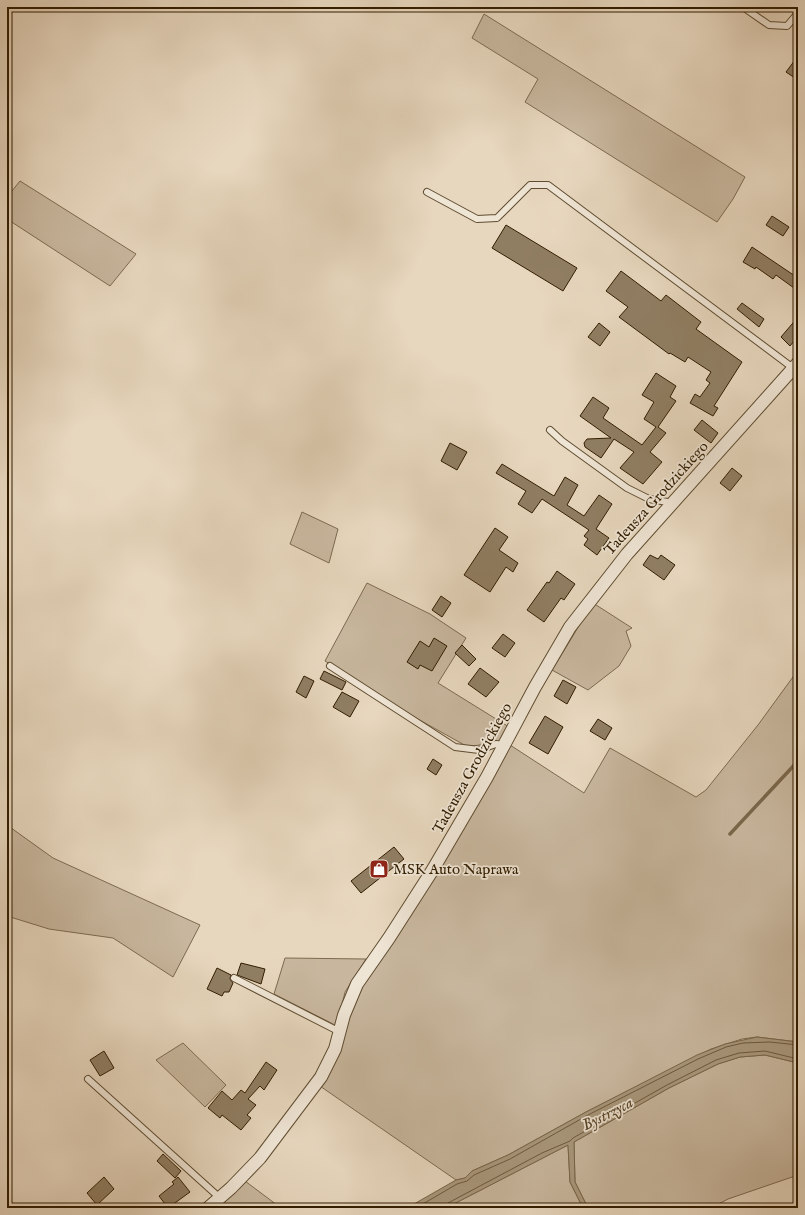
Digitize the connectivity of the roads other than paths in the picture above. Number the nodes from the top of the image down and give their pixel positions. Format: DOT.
graph roads {
  1 [pos="743,7"];
  2 [pos="798,13"];
  3 [pos="427,192"];
  4 [pos="795,366"];
  5 [pos="550,430"];
  6 [pos="674,503"];
  7 [pos="330,666"];
  8 [pos="505,745"];
  9 [pos="234,978"];
  10 [pos="340,1032"];
  11 [pos="88,1079"];
  12 [pos="220,1198"];
  13 [pos="208,1208"];
  1 -- 2 [label="lane"];
  3 -- 4 [label="lane"];
  4 -- 6 [label="street, Tadeusza Grodzickiego"];
  5 -- 6 [label="lane"];
  6 -- 8 [label="street, Tadeusza Grodzickiego"];
  7 -- 8 [label="lane"];
  8 -- 10 [label="street, Tadeusza Grodzickiego"];
  9 -- 10 [label="lane"];
  10 -- 12 [label="street, Tadeusza Grodzickiego"];
  11 -- 12 [label="lane"];
  12 -- 13 [label="street, Tadeusza Grodzickiego"];
}
